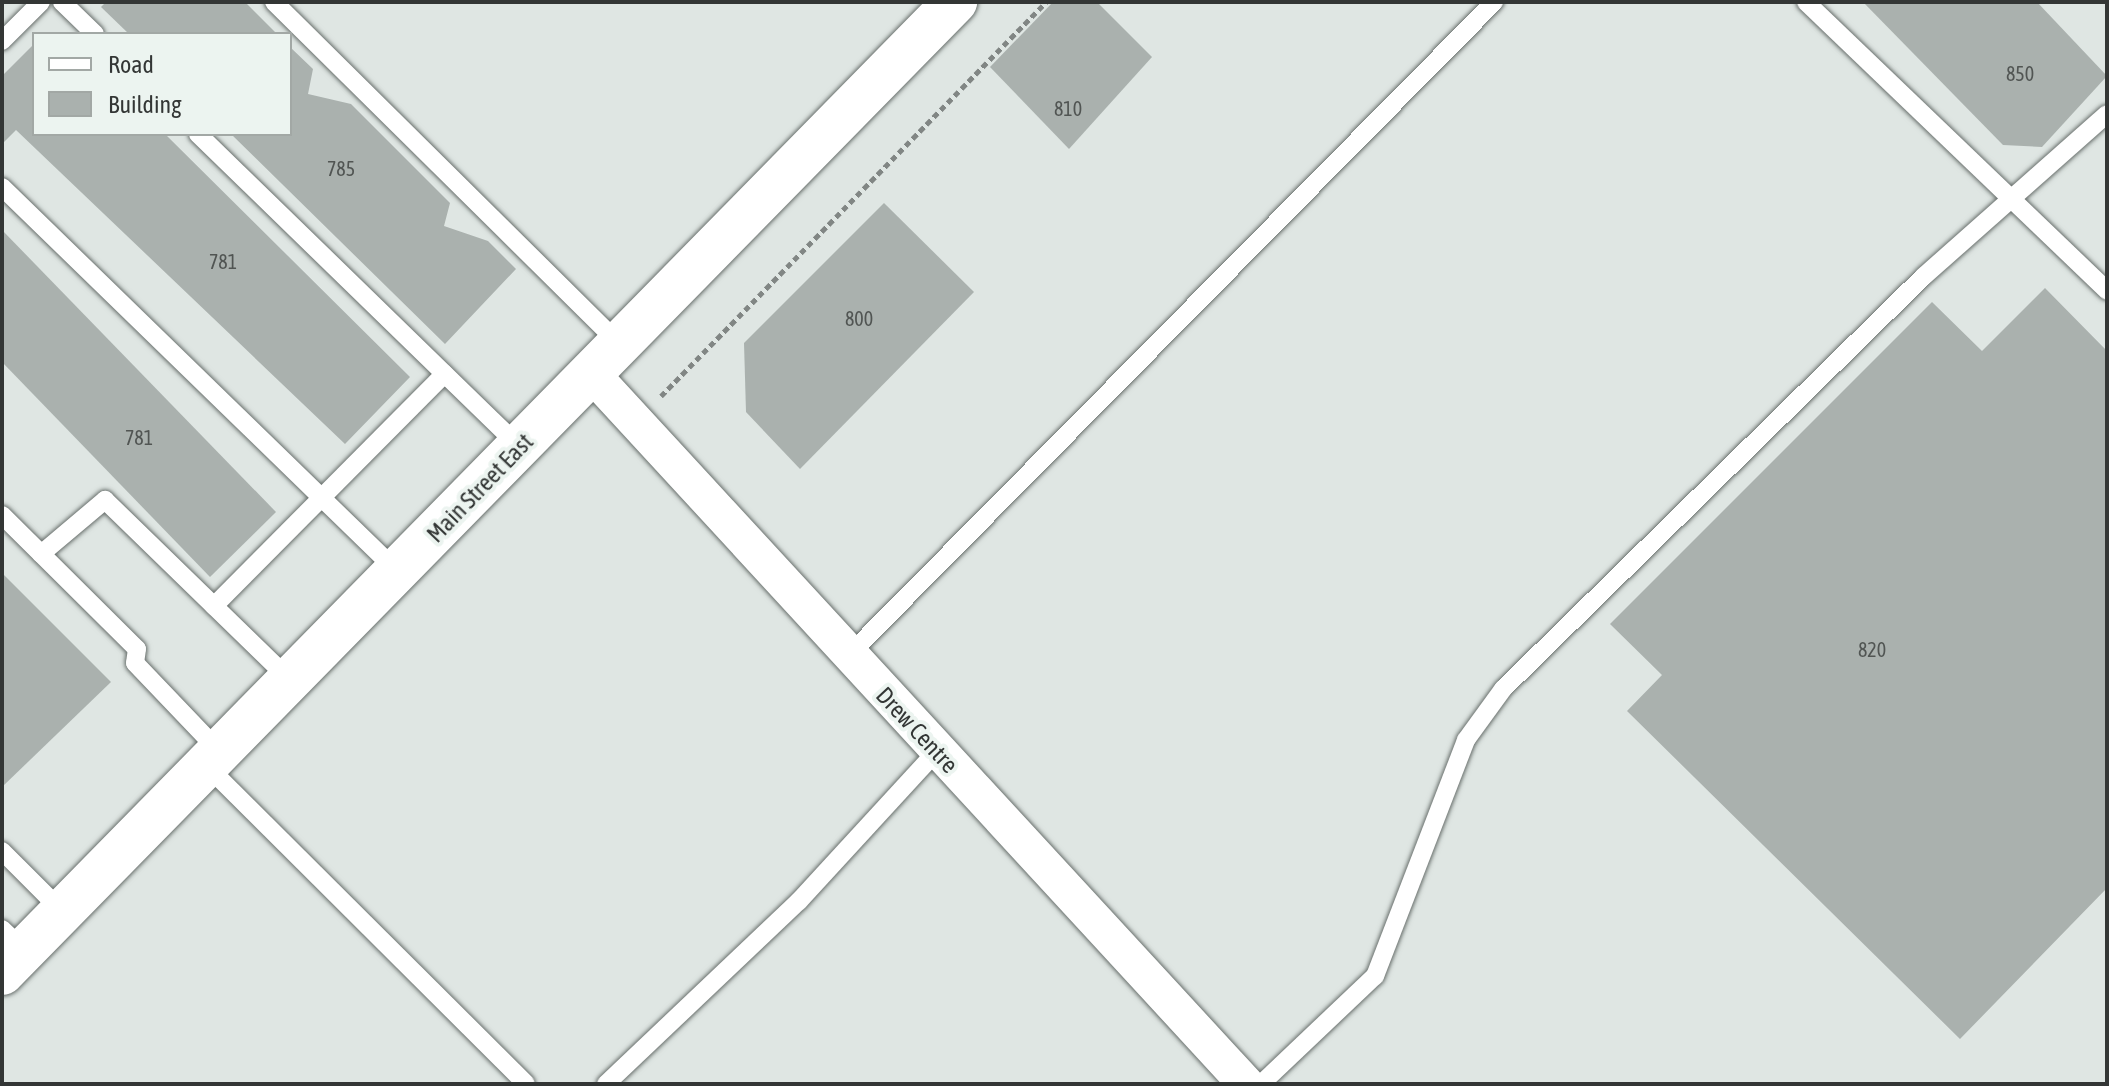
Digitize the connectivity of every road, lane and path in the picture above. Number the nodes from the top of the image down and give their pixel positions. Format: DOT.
graph roads {
  1 [pos="41,2"];
  2 [pos="62,2"];
  3 [pos="274,2"];
  4 [pos="955,2"];
  5 [pos="1046,2"];
  6 [pos="1494,2"];
  7 [pos="1806,2"];
  8 [pos="93,32"];
  9 [pos="2,41"];
  10 [pos="2107,114"];
  11 [pos="200,136"];
  12 [pos="2,187"];
  13 [pos="2013,201"];
  14 [pos="2107,291"];
  15 [pos="605,358"];
  16 [pos="444,374"];
  17 [pos="634,424"];
  18 [pos="520,447"];
  19 [pos="321,498"];
  20 [pos="2,515"];
  21 [pos="41,554"];
  22 [pos="398,572"];
  23 [pos="214,606"];
  24 [pos="849,655"];
  25 [pos="291,681"];
  26 [pos="937,751"];
  27 [pos="214,759"];
  28 [pos="2,851"];
  29 [pos="63,912"];
  30 [pos="9,951"];
  31 [pos="526,1084"];
  32 [pos="606,1084"];
  33 [pos="1246,1084"];
  34 [pos="1261,1084"];
  1 -- 9 [label="lane"];
  2 -- 8 [label="lane"];
  3 -- 15 [label="lane"];
  4 -- 15 [label="main road, Main Street East"];
  5 -- 17 [label="path"];
  6 -- 24 [label="lane"];
  7 -- 13 [label="lane"];
  10 -- 13 [label="lane"];
  11 -- 16 [label="lane"];
  12 -- 19 [label="lane"];
  13 -- 14 [label="lane"];
  13 -- 34 [label="lane"];
  15 -- 17 [label="street, Drew Centre"];
  15 -- 18 [label="main road, Main Street East"];
  16 -- 18 [label="lane"];
  16 -- 19 [label="lane"];
  17 -- 24 [label="street, Drew Centre"];
  18 -- 22 [label="main road, Main Street East"];
  19 -- 22 [label="lane"];
  19 -- 23 [label="lane"];
  20 -- 21 [label="lane"];
  21 -- 23 [label="lane"];
  21 -- 27 [label="lane"];
  22 -- 25 [label="main road, Main Street East"];
  23 -- 25 [label="lane"];
  24 -- 26 [label="street, Drew Centre"];
  25 -- 27 [label="main road, Main Street East"];
  26 -- 32 [label="lane"];
  26 -- 33 [label="street, Drew Centre"];
  27 -- 29 [label="main road, Main Street East"];
  27 -- 31 [label="lane"];
  28 -- 29 [label="lane"];
  29 -- 30 [label="main road, Main Street East"];
}
